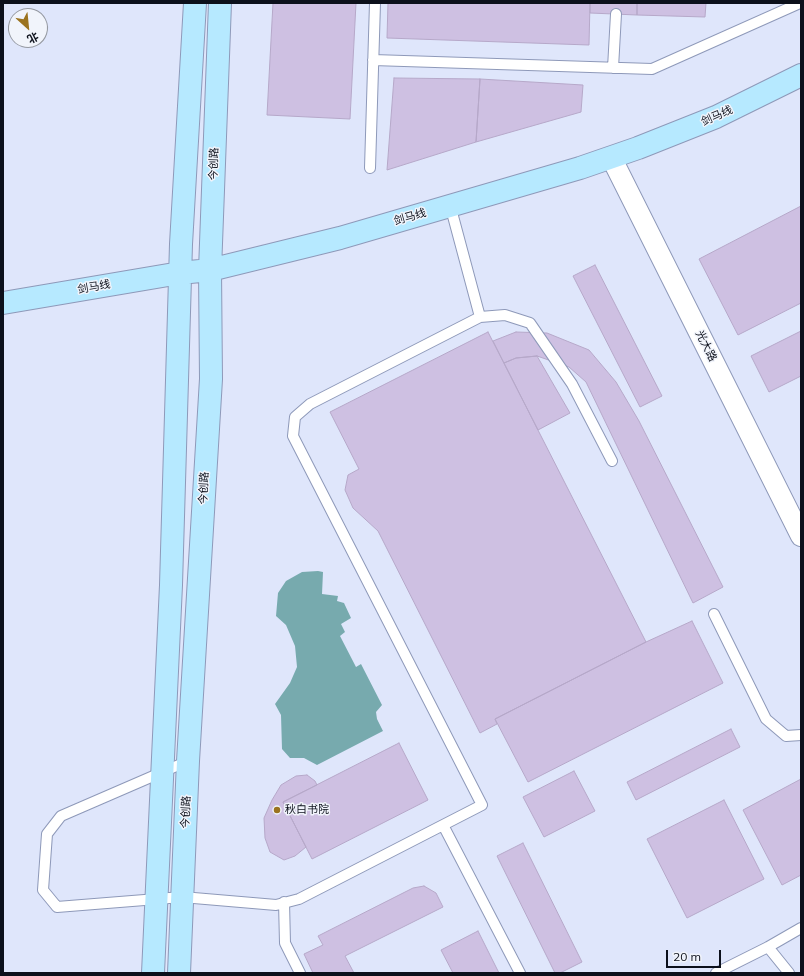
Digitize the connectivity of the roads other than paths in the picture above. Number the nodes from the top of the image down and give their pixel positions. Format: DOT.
graph roads {
  1 [pos="195,3"];
  2 [pos="220,3"];
  3 [pos="375,3"];
  4 [pos="800,3"];
  5 [pos="616,14"];
  6 [pos="373,60"];
  7 [pos="613,68"];
  8 [pos="801,76"];
  9 [pos="611,157"];
  10 [pos="370,168"];
  11 [pos="450,205"];
  12 [pos="210,270"];
  13 [pos="180,273"];
  14 [pos="3,302"];
  15 [pos="480,317"];
  16 [pos="612,462"];
  17 [pos="801,536"];
  18 [pos="714,614"];
  19 [pos="801,735"];
  20 [pos="188,761"];
  21 [pos="162,772"];
  22 [pos="443,825"];
  23 [pos="182,897"];
  24 [pos="156,899"];
  25 [pos="284,902"];
  26 [pos="801,928"];
  27 [pos="768,947"];
  28 [pos="153,973"];
  29 [pos="179,973"];
  30 [pos="300,973"];
  31 [pos="520,973"];
  32 [pos="716,973"];
  33 [pos="789,973"];
  1 -- 13 [label="main road"];
  2 -- 12 [label="main road, 今创路"];
  3 -- 6 [label="lane"];
  4 -- 7 [label="lane"];
  5 -- 7 [label="lane"];
  6 -- 7 [label="lane"];
  6 -- 10 [label="lane"];
  8 -- 9 [label="main road, 剑马线"];
  9 -- 11 [label="main road, 剑马线"];
  9 -- 17 [label="street, 光大路"];
  11 -- 12 [label="main road, 剑马线"];
  11 -- 15 [label="lane"];
  12 -- 13 [label="main road, 剑马线"];
  12 -- 20 [label="main road, 今创路"];
  13 -- 14 [label="main road, 剑马线"];
  13 -- 21 [label="main road"];
  15 -- 16 [label="lane"];
  15 -- 22 [label="lane"];
  18 -- 19 [label="lane"];
  20 -- 21 [label="lane"];
  20 -- 23 [label="main road, 今创路"];
  21 -- 24 [label="main road"];
  21 -- 24 [label="lane"];
  22 -- 25 [label="lane"];
  22 -- 31 [label="lane"];
  23 -- 24 [label="lane"];
  23 -- 25 [label="lane"];
  23 -- 29 [label="main road, 今创路"];
  24 -- 28 [label="main road"];
  25 -- 30 [label="lane"];
  26 -- 27 [label="lane"];
  27 -- 32 [label="lane"];
  27 -- 33 [label="lane"];
}
